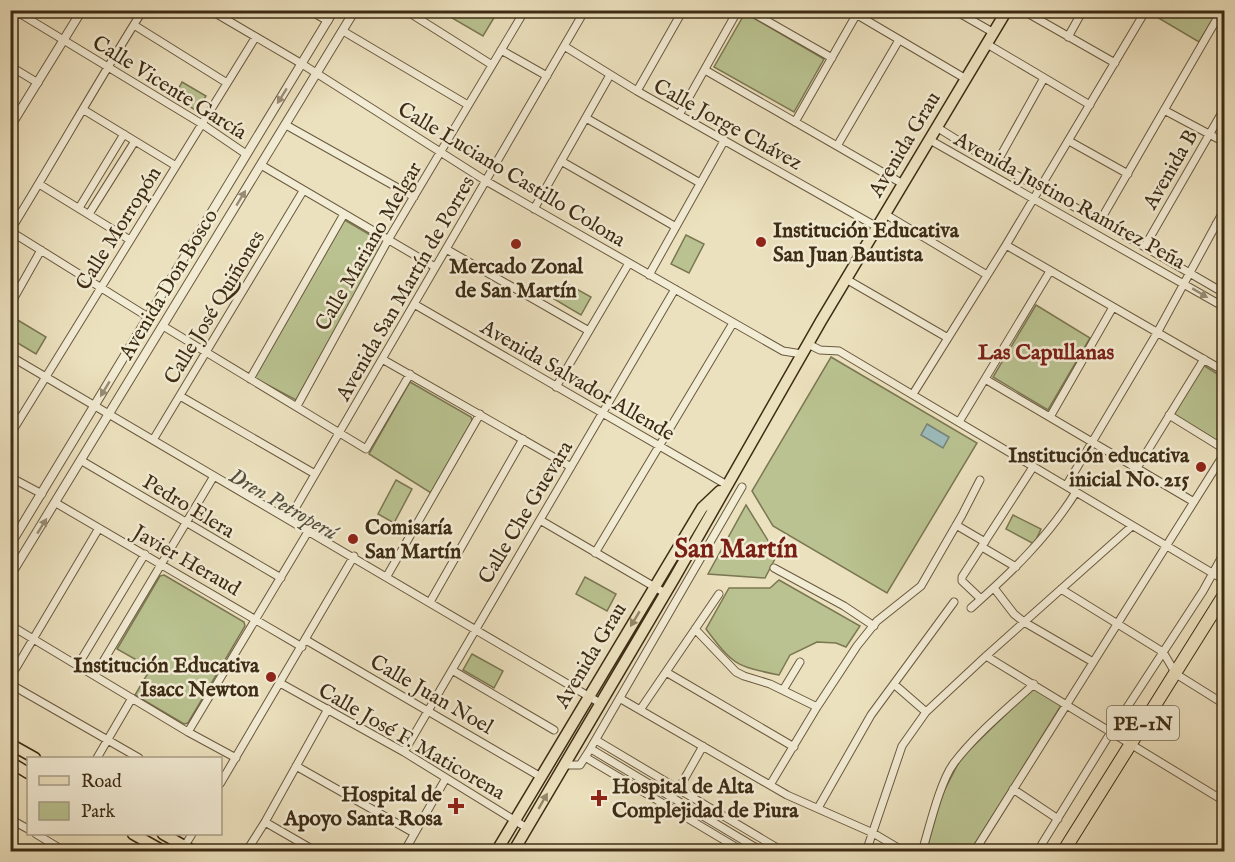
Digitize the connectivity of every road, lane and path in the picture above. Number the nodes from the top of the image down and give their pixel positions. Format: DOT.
graph roads {
  1 [pos="82,10"];
  2 [pos="143,10"];
  3 [pos="210,10"];
  4 [pos="309,10"];
  5 [pos="334,10"];
  6 [pos="355,10"];
  7 [pos="405,10"];
  8 [pos="525,10"];
  9 [pos="585,10"];
  10 [pos="682,10"];
  11 [pos="738,10"];
  12 [pos="748,10"];
  13 [pos="849,10"];
  14 [pos="954,10"];
  15 [pos="1007,10"];
  16 [pos="1022,10"];
  17 [pos="1083,10"];
  18 [pos="1146,10"];
  19 [pos="1221,10"];
  20 [pos="17,11"];
  21 [pos="416,13"];
  22 [pos="858,13"];
  23 [pos="327,21"];
  24 [pos="134,25"];
  25 [pos="343,31"];
  26 [pos="993,33"];
  27 [pos="1068,37"];
  28 [pos="255,38"];
  29 [pos="64,40"];
  30 [pos="899,40"];
  31 [pos="987,44"];
  32 [pos="564,46"];
  33 [pos="501,50"];
  34 [pos="832,58"];
  35 [pos="1115,63"];
  36 [pos="302,64"];
  37 [pos="492,65"];
  38 [pos="10,66"];
  39 [pos="107,67"];
  40 [pos="705,70"];
  41 [pos="316,74"];
  42 [pos="610,75"];
  43 [pos="547,76"];
  44 [pos="1044,78"];
  45 [pos="966,79"];
  46 [pos="227,82"];
  47 [pos="38,83"];
  48 [pos="636,91"];
  49 [pos="468,105"];
  50 [pos="1090,105"];
  51 [pos="1224,109"];
  52 [pos="84,110"];
  53 [pos="1164,110"];
  54 [pos="679,115"];
  55 [pos="586,118"];
  56 [pos="795,122"];
  57 [pos="202,124"];
  58 [pos="286,125"];
  59 [pos="10,127"];
  60 [pos="938,128"];
  61 [pos="124,134"];
  62 [pos="1210,134"];
  63 [pos="930,140"];
  64 [pos="135,141"];
  65 [pos="724,141"];
  66 [pos="1069,141"];
  67 [pos="1224,142"];
  68 [pos="837,146"];
  69 [pos="440,152"];
  70 [pos="246,154"];
  71 [pos="561,161"];
  72 [pos="996,164"];
  73 [pos="261,165"];
  74 [pos="176,166"];
  75 [pos="1128,174"];
  76 [pos="486,181"];
  77 [pos="700,183"];
  78 [pos="39,184"];
  79 [pos="903,184"];
  80 [pos="1039,188"];
  81 [pos="303,191"];
  82 [pos="414,197"];
  83 [pos="1034,197"];
  84 [pos="79,208"];
  85 [pos="534,209"];
  86 [pos="1224,210"];
  87 [pos="89,214"];
  88 [pos="344,214"];
  89 [pos="885,214"];
  90 [pos="1100,221"];
  91 [pos="1216,224"];
  92 [pos="676,227"];
  93 [pos="877,227"];
  94 [pos="1224,229"];
  95 [pos="10,231"];
  96 [pos="130,240"];
  97 [pos="388,240"];
  98 [pos="1006,245"];
  99 [pos="1145,246"];
  100 [pos="446,249"];
  101 [pos="41,250"];
  102 [pos="629,263"];
  103 [pos="435,267"];
  104 [pos="1050,271"];
  105 [pos="1189,272"];
  106 [pos="649,274"];
  107 [pos="987,275"];
  108 [pos="846,279"];
  109 [pos="1183,283"];
  110 [pos="101,287"];
  111 [pos="675,289"];
  112 [pos="1224,293"];
  113 [pos="414,304"];
  114 [pos="10,305"];
  115 [pos="1113,307"];
  116 [pos="1224,307"];
  117 [pos="148,317"];
  118 [pos="733,323"];
  119 [pos="163,326"];
  120 [pos="589,332"];
  121 [pos="1157,333"];
  122 [pos="948,338"];
  123 [pos="808,344"];
  124 [pos="206,352"];
  125 [pos="802,354"];
  126 [pos="10,356"];
  127 [pos="382,358"];
  128 [pos="1204,359"];
  129 [pos="1224,371"];
  130 [pos="410,374"];
  131 [pos="46,376"];
  132 [pos="250,379"];
  133 [pos="985,379"];
  134 [pos="556,387"];
  135 [pos="913,394"];
  136 [pos="180,396"];
  137 [pos="94,406"];
  138 [pos="297,406"];
  139 [pos="480,414"];
  140 [pos="603,414"];
  141 [pos="110,415"];
  142 [pos="1169,415"];
  143 [pos="1050,417"];
  144 [pos="10,418"];
  145 [pos="959,422"];
  146 [pos="18,423"];
  147 [pos="340,432"];
  148 [pos="10,435"];
  149 [pos="524,439"];
  150 [pos="153,440"];
  151 [pos="1092,442"];
  152 [pos="659,446"];
  153 [pos="1224,449"];
  154 [pos="1224,454"];
  155 [pos="82,461"];
  156 [pos="1033,466"];
  157 [pos="572,467"];
  158 [pos="1137,468"];
  159 [pos="315,474"];
  160 [pos="214,476"];
  161 [pos="10,477"];
  162 [pos="980,480"];
  163 [pos="726,484"];
  164 [pos="1066,486"];
  165 [pos="742,487"];
  166 [pos="1076,492"];
  167 [pos="42,494"];
  168 [pos="1194,502"];
  169 [pos="56,503"];
  170 [pos="289,519"];
  171 [pos="540,520"];
  172 [pos="186,524"];
  173 [pos="956,525"];
  174 [pos="1132,526"];
  175 [pos="99,528"];
  176 [pos="309,530"];
  177 [pos="984,544"];
  178 [pos="10,545"];
  179 [pos="1167,547"];
  180 [pos="595,553"];
  181 [pos="1224,553"];
  182 [pos="145,554"];
  183 [pos="354,556"];
  184 [pos="162,564"];
  185 [pos="1016,567"];
  186 [pos="774,568"];
  187 [pos="1212,573"];
  188 [pos="10,576"];
  189 [pos="387,576"];
  190 [pos="281,578"];
  191 [pos="1224,580"];
  192 [pos="654,586"];
  193 [pos="994,588"];
  194 [pos="1061,589"];
  195 [pos="665,593"];
  196 [pos="719,594"];
  197 [pos="1224,595"];
  198 [pos="981,599"];
  199 [pos="430,602"];
  200 [pos="954,602"];
  201 [pos="971,608"];
  202 [pos="1219,614"];
  203 [pos="255,619"];
  204 [pos="1024,622"];
  205 [pos="1117,624"];
  206 [pos="10,625"];
  207 [pos="874,626"];
  208 [pos="476,628"];
  209 [pos="695,629"];
  210 [pos="33,639"];
  211 [pos="306,640"];
  212 [pos="302,647"];
  213 [pos="1163,652"];
  214 [pos="986,656"];
  215 [pos="800,662"];
  216 [pos="1093,662"];
  217 [pos="78,665"];
  218 [pos="452,670"];
  219 [pos="666,672"];
  220 [pos="1176,674"];
  221 [pos="95,675"];
  222 [pos="10,678"];
  223 [pos="280,683"];
  224 [pos="10,684"];
  225 [pos="1034,684"];
  226 [pos="895,685"];
  227 [pos="783,690"];
  228 [pos="589,696"];
  229 [pos="132,698"];
  230 [pos="621,699"];
  231 [pos="600,703"];
  232 [pos="1067,703"];
  233 [pos="1224,704"];
  234 [pos="817,707"];
  235 [pos="328,710"];
  236 [pos="428,710"];
  237 [pos="640,710"];
  238 [pos="926,712"];
  239 [pos="554,730"];
  240 [pos="188,732"];
  241 [pos="1111,732"];
  242 [pos="107,740"];
  243 [pos="597,740"];
  244 [pos="1130,743"];
  245 [pos="10,744"];
  246 [pos="703,746"];
  247 [pos="794,747"];
  248 [pos="591,749"];
  249 [pos="404,752"];
  250 [pos="32,757"];
  251 [pos="98,757"];
  252 [pos="137,757"];
  253 [pos="585,757"];
  254 [pos="236,758"];
  255 [pos="10,762"];
  256 [pos="564,765"];
  257 [pos="296,766"];
  258 [pos="27,772"];
  259 [pos="541,777"];
  260 [pos="446,778"];
  261 [pos="222,781"];
  262 [pos="682,783"];
  263 [pos="770,785"];
  264 [pos="1013,789"];
  265 [pos="1224,801"];
  266 [pos="818,808"];
  267 [pos="10,819"];
  268 [pos="1058,819"];
  269 [pos="514,820"];
  270 [pos="265,822"];
  271 [pos="27,828"];
  272 [pos="527,828"];
  273 [pos="414,833"];
  274 [pos="873,833"];
  275 [pos="38,835"];
  276 [pos="54,835"];
  277 [pos="135,835"];
  278 [pos="165,835"];
  279 [pos="191,835"];
  280 [pos="50,842"];
  281 [pos="183,849"];
  282 [pos="66,852"];
  283 [pos="165,852"];
  284 [pos="195,852"];
  285 [pos="246,852"];
  286 [pos="316,852"];
  287 [pos="404,852"];
  288 [pos="496,852"];
  289 [pos="513,852"];
  290 [pos="744,852"];
  291 [pos="763,852"];
  292 [pos="784,852"];
  293 [pos="866,852"];
  294 [pos="905,852"];
  295 [pos="922,852"];
  296 [pos="974,852"];
  297 [pos="1037,852"];
  298 [pos="1063,852"];
  1 -- 29 [label="street"];
  2 -- 24 [label="street"];
  3 -- 28 [label="street, Calle Luciano Castillo Colona"];
  4 -- 23 [label="street"];
  5 -- 23 [label="street, Avenida Don Bosco"];
  6 -- 25 [label="street, Avenida Don Bosco"];
  7 -- 21 [label="street"];
  8 -- 33 [label="street, Calle Mariano Melgar"];
  9 -- 32 [label="street, Avenida San Martín de Porres"];
  10 -- 48 [label="street"];
  11 -- 40 [label="street"];
  12 -- 34 [label="street"];
  13 -- 22 [label="street"];
  14 -- 26 [label="street"];
  15 -- 26 [label="main road, Avenida Grau"];
  16 -- 27 [label="street"];
  17 -- 27 [label="street"];
  18 -- 35 [label="street"];
  19 -- 53 [label="street"];
  20 -- 29 [label="street, Calle Vicente García"];
  21 -- 37 [label="street"];
  22 -- 30 [label="street"];
  22 -- 34 [label="street"];
  23 -- 36 [label="street, Avenida Don Bosco"];
  24 -- 39 [label="street"];
  24 -- 46 [label="street"];
  25 -- 41 [label="street, Avenida Don Bosco"];
  25 -- 49 [label="street"];
  26 -- 31 [label="main road, Avenida Grau"];
  27 -- 35 [label="street"];
  28 -- 36 [label="street, Calle Luciano Castillo Colona"];
  28 -- 46 [label="street, Calle Morropón"];
  29 -- 39 [label="street, Calle Vicente García"];
  29 -- 47 [label="street"];
  30 -- 45 [label="street"];
  30 -- 68 [label="street"];
  31 -- 44 [label="street"];
  31 -- 45 [label="main road, Avenida Grau"];
  32 -- 42 [label="street, Calle Jorge Chávez"];
  32 -- 43 [label="street, Avenida San Martín de Porres"];
  33 -- 37 [label="street, Calle Mariano Melgar"];
  33 -- 43 [label="street"];
  34 -- 56 [label="street"];
  35 -- 50 [label="street"];
  36 -- 41 [label="street, Calle Luciano Castillo Colona"];
  36 -- 70 [label="street, Avenida Don Bosco, one-way"];
  37 -- 49 [label="street, Calle Mariano Melgar"];
  38 -- 47 [label="street"];
  39 -- 52 [label="street"];
  39 -- 57 [label="street, Calle Vicente García"];
  40 -- 54 [label="street"];
  40 -- 56 [label="street"];
  41 -- 58 [label="street, Avenida Don Bosco"];
  41 -- 69 [label="street, Calle Luciano Castillo Colona"];
  42 -- 48 [label="street, Calle Jorge Chávez"];
  42 -- 55 [label="street"];
  43 -- 76 [label="street, Avenida San Martín de Porres"];
  44 -- 50 [label="street"];
  44 -- 72 [label="street"];
  45 -- 60 [label="main road, Avenida Grau"];
  46 -- 57 [label="street, Calle Morropón"];
  47 -- 59 [label="street"];
  48 -- 54 [label="street, Calle Jorge Chávez"];
  49 -- 69 [label="street, Calle Mariano Melgar"];
  50 -- 66 [label="street"];
  51 -- 62 [label="street, Avenida B"];
  52 -- 61 [label="street"];
  52 -- 78 [label="street"];
  53 -- 62 [label="street"];
  53 -- 75 [label="street"];
  54 -- 65 [label="street, Calle Jorge Chávez"];
  55 -- 71 [label="street"];
  55 -- 77 [label="street"];
  56 -- 68 [label="street"];
  57 -- 70 [label="street, Calle Vicente García"];
  57 -- 74 [label="street, Calle Morropón"];
  58 -- 73 [label="street, Avenida Don Bosco"];
  58 -- 82 [label="street"];
  60 -- 63 [label="main road, Avenida Grau"];
  60 -- 72 [label="street, Avenida Justino Ramírez Peña"];
  61 -- 64 [label="street"];
  61 -- 84 [label="street"];
  62 -- 67 [label="street"];
  62 -- 99 [label="street, Avenida B"];
  63 -- 79 [label="main road, Avenida Grau"];
  63 -- 83 [label="street, Avenida Justino Ramírez Peña"];
  64 -- 74 [label="street"];
  64 -- 87 [label="street"];
  65 -- 77 [label="street"];
  65 -- 93 [label="street, Calle Jorge Chávez"];
  66 -- 75 [label="street"];
  66 -- 80 [label="street"];
  68 -- 79 [label="street"];
  69 -- 76 [label="street, Calle Luciano Castillo Colona"];
  69 -- 82 [label="street, Calle Mariano Melgar"];
  70 -- 117 [label="street, Avenida Don Bosco"];
  71 -- 85 [label="street"];
  71 -- 92 [label="street"];
  72 -- 80 [label="street, Avenida Justino Ramírez Peña"];
  73 -- 81 [label="street, Calle Vicente García"];
  119 -- 73 [label="street, Avenida Don Bosco, one-way"];
  74 -- 96 [label="street, Calle Morropón"];
  75 -- 90 [label="street"];
  76 -- 85 [label="street, Calle Luciano Castillo Colona"];
  76 -- 100 [label="street, Avenida San Martín de Porres"];
  77 -- 92 [label="street"];
  78 -- 84 [label="street"];
  78 -- 95 [label="street"];
  79 -- 89 [label="main road, Avenida Grau"];
  80 -- 83 [label="street"];
  80 -- 90 [label="street, Avenida Justino Ramírez Peña"];
  81 -- 88 [label="street, Calle Vicente García"];
  81 -- 124 [label="street, Calle José Quiñones"];
  82 -- 97 [label="street, Calle Mariano Melgar"];
  83 -- 98 [label="street"];
  83 -- 109 [label="street, Avenida Justino Ramírez Peña"];
  84 -- 87 [label="street"];
  85 -- 102 [label="street, Calle Luciano Castillo Colona"];
  86 -- 91 [label="street"];
  87 -- 96 [label="street"];
  88 -- 97 [label="street, Calle Vicente García"];
  88 -- 132 [label="street"];
  89 -- 93 [label="main road, Avenida Grau"];
  89 -- 107 [label="street"];
  90 -- 99 [label="street, Avenida Justino Ramírez Peña"];
  91 -- 94 [label="street"];
  91 -- 105 [label="street"];
  92 -- 106 [label="street"];
  93 -- 108 [label="main road, Avenida Grau"];
  95 -- 101 [label="street"];
  96 -- 110 [label="street, Calle Morropón"];
  97 -- 103 [label="street, Calle Vicente García"];
  97 -- 138 [label="street, Calle Mariano Melgar"];
  98 -- 104 [label="street"];
  98 -- 107 [label="street"];
  99 -- 105 [label="street, Avenida Justino Ramírez Peña"];
  100 -- 103 [label="street, Avenida San Martín de Porres"];
  100 -- 120 [label="street"];
  101 -- 110 [label="street"];
  101 -- 114 [label="street"];
  102 -- 106 [label="street, Calle Luciano Castillo Colona"];
  102 -- 120 [label="street"];
  103 -- 113 [label="street, Avenida San Martín de Porres"];
  104 -- 115 [label="street"];
  104 -- 133 [label="street"];
  105 -- 109 [label="street"];
  105 -- 112 [label="street, Avenida Justino Ramírez Peña"];
  106 -- 111 [label="street, Calle Luciano Castillo Colona"];
  107 -- 122 [label="street"];
  108 -- 122 [label="street"];
  108 -- 123 [label="main road, Avenida Grau"];
  109 -- 116 [label="street, Avenida Justino Ramírez Peña, one-way"];
  109 -- 121 [label="street"];
  110 -- 117 [label="street"];
  110 -- 131 [label="street, Calle Morropón"];
  111 -- 118 [label="street, Calle Luciano Castillo Colona"];
  111 -- 140 [label="street, Calle Che Guevara"];
  113 -- 127 [label="street, Avenida San Martín de Porres"];
  113 -- 134 [label="street, Avenida Salvador Allende"];
  115 -- 121 [label="street"];
  115 -- 143 [label="street"];
  117 -- 137 [label="street, Avenida Don Bosco, one-way"];
  118 -- 125 [label="street, Calle Luciano Castillo Colona"];
  118 -- 152 [label="street"];
  119 -- 124 [label="street"];
  119 -- 141 [label="street, Avenida Don Bosco"];
  120 -- 134 [label="street"];
  121 -- 128 [label="street"];
  121 -- 151 [label="street"];
  122 -- 135 [label="street"];
  123 -- 125 [label="main road, Avenida Grau"];
  123 -- 135 [label="street"];
  124 -- 132 [label="street"];
  124 -- 136 [label="street, Calle José Quiñones"];
  125 -- 163 [label="main road, Avenida Grau"];
  126 -- 131 [label="street"];
  127 -- 130 [label="street"];
  127 -- 147 [label="street, Avenida San Martín de Porres"];
  128 -- 129 [label="street"];
  128 -- 142 [label="street"];
  130 -- 139 [label="street"];
  130 -- 147 [label="street"];
  131 -- 137 [label="street"];
  131 -- 146 [label="street, Calle Morropón"];
  132 -- 138 [label="street"];
  133 -- 143 [label="street"];
  133 -- 145 [label="street"];
  134 -- 140 [label="street, Avenida Salvador Allende"];
  135 -- 145 [label="street"];
  136 -- 150 [label="street, Calle José Quiñones"];
  136 -- 159 [label="street"];
  137 -- 141 [label="street"];
  137 -- 167 [label="street, Avenida Don Bosco"];
  138 -- 147 [label="street"];
  139 -- 149 [label="street"];
  139 -- 189 [label="street"];
  140 -- 152 [label="street, Avenida Salvador Allende"];
  140 -- 157 [label="street, Calle Che Guevara"];
  141 -- 150 [label="street"];
  141 -- 155 [label="street, Avenida Don Bosco"];
  142 -- 153 [label="street"];
  142 -- 158 [label="street"];
  143 -- 151 [label="street"];
  144 -- 146 [label="street"];
  145 -- 156 [label="street"];
  146 -- 148 [label="street, Calle Morropón"];
  147 -- 159 [label="street, Avenida San Martín de Porres"];
  149 -- 157 [label="street"];
  149 -- 199 [label="street"];
  150 -- 160 [label="street"];
  151 -- 158 [label="street"];
  151 -- 164 [label="street"];
  152 -- 163 [label="street, Avenida Salvador Allende"];
  152 -- 180 [label="street"];
  154 -- 168 [label="street"];
  155 -- 169 [label="street, Avenida Don Bosco"];
  155 -- 172 [label="street, Pedro Elera"];
  156 -- 164 [label="street"];
  156 -- 177 [label="street"];
  157 -- 171 [label="street, Calle Che Guevara"];
  158 -- 168 [label="street"];
  159 -- 170 [label="street, Avenida San Martín de Porres"];
  160 -- 170 [label="street"];
  160 -- 172 [label="street"];
  161 -- 167 [label="street"];
  162 -- 173 [label="street"];
  163 -- 192 [label="main road, Avenida Grau"];
  163 -- 195 [label="main road, Avenida Grau"];
  164 -- 166 [label="street"];
  165 -- 230 [label="street"];
  166 -- 174 [label="street"];
  166 -- 185 [label="street"];
  167 -- 178 [label="street, Avenida Don Bosco"];
  168 -- 179 [label="street"];
  169 -- 175 [label="street, Javier Heraud"];
  188 -- 169 [label="street, Avenida Don Bosco, one-way"];
  170 -- 176 [label="street"];
  171 -- 180 [label="street"];
  171 -- 208 [label="street, Calle Che Guevara"];
  172 -- 184 [label="street"];
  172 -- 190 [label="street, Pedro Elera"];
  173 -- 177 [label="street"];
  173 -- 207 [label="street"];
  174 -- 179 [label="street"];
  174 -- 194 [label="street"];
  175 -- 182 [label="street, Javier Heraud"];
  175 -- 210 [label="street"];
  176 -- 183 [label="street"];
  176 -- 190 [label="street"];
  177 -- 185 [label="street"];
  177 -- 198 [label="street"];
  179 -- 187 [label="street"];
  179 -- 205 [label="street"];
  180 -- 192 [label="street"];
  181 -- 187 [label="street"];
  182 -- 184 [label="street, Javier Heraud"];
  182 -- 217 [label="street"];
  183 -- 189 [label="street"];
  183 -- 211 [label="street"];
  184 -- 203 [label="street, Javier Heraud"];
  184 -- 221 [label="street"];
  185 -- 193 [label="street"];
  186 -- 207 [label="street"];
  187 -- 191 [label="street"];
  187 -- 213 [label="street"];
  189 -- 199 [label="street"];
  190 -- 203 [label="street"];
  192 -- 195 [label="street"];
  192 -- 228 [label="main road, Avenida Grau, one-way"];
  193 -- 198 [label="street"];
  193 -- 204 [label="street"];
  194 -- 204 [label="street"];
  194 -- 205 [label="street"];
  195 -- 231 [label="main road, Avenida Grau"];
  196 -- 209 [label="street"];
  197 -- 202 [label="highway, PE-1N"];
  198 -- 201 [label="street"];
  199 -- 208 [label="street"];
  200 -- 226 [label="street"];
  202 -- 220 [label="highway, PE-1N"];
  203 -- 212 [label="street, Javier Heraud"];
  203 -- 240 [label="street"];
  204 -- 214 [label="street"];
  204 -- 216 [label="street"];
  205 -- 213 [label="street"];
  205 -- 216 [label="street"];
  206 -- 210 [label="street"];
  207 -- 234 [label="street"];
  208 -- 218 [label="street, Calle Che Guevara"];
  208 -- 228 [label="street"];
  209 -- 219 [label="street"];
  209 -- 227 [label="street"];
  210 -- 217 [label="street"];
  210 -- 222 [label="street"];
  211 -- 212 [label="street"];
  211 -- 236 [label="street, Calle Juan Noel"];
  212 -- 223 [label="street"];
  213 -- 220 [label="street"];
  213 -- 241 [label="street"];
  214 -- 225 [label="street"];
  214 -- 238 [label="street"];
  215 -- 227 [label="street"];
  216 -- 232 [label="street"];
  217 -- 221 [label="street"];
  218 -- 236 [label="street, Calle Che Guevara"];
  218 -- 239 [label="street"];
  219 -- 237 [label="street"];
  219 -- 247 [label="street"];
  220 -- 233 [label="street"];
  220 -- 244 [label="highway, PE-1N"];
  221 -- 229 [label="street"];
  223 -- 235 [label="street, Calle José F. Maticorena"];
  223 -- 254 [label="street"];
  224 -- 242 [label="street"];
  225 -- 232 [label="street"];
  225 -- 295 [label="street"];
  226 -- 238 [label="street"];
  226 -- 266 [label="street"];
  227 -- 234 [label="street"];
  228 -- 231 [label="street"];
  228 -- 259 [label="main road, Avenida Grau"];
  229 -- 240 [label="street"];
  229 -- 242 [label="street"];
  230 -- 237 [label="street"];
  230 -- 243 [label="street"];
  231 -- 256 [label="main road, Avenida Grau"];
  232 -- 241 [label="street"];
  232 -- 264 [label="street"];
  234 -- 247 [label="street"];
  235 -- 249 [label="street, Calle José F. Maticorena"];
  235 -- 257 [label="street"];
  236 -- 249 [label="street, Calle Che Guevara"];
  236 -- 259 [label="street, Calle Juan Noel"];
  237 -- 246 [label="street"];
  238 -- 274 [label="street"];
  240 -- 254 [label="street"];
  241 -- 244 [label="street"];
  241 -- 268 [label="street"];
  242 -- 251 [label="street"];
  242 -- 252 [label="street"];
  243 -- 248 [label="street"];
  243 -- 292 [label="street"];
  244 -- 265 [label="street"];
  244 -- 298 [label="highway, PE-1N"];
  245 -- 250 [label="main road"];
  246 -- 262 [label="street"];
  246 -- 263 [label="street"];
  247 -- 263 [label="street"];
  248 -- 253 [label="street"];
  248 -- 291 [label="street"];
  249 -- 260 [label="street, Calle José F. Maticorena"];
  253 -- 256 [label="street"];
  253 -- 290 [label="street"];
  254 -- 261 [label="street"];
  255 -- 258 [label="main road"];
  272 -- 256 [label="main road, Avenida Grau, one-way"];
  257 -- 270 [label="street"];
  257 -- 273 [label="street"];
  259 -- 269 [label="main road, Avenida Grau"];
  260 -- 269 [label="street, Calle José F. Maticorena"];
  260 -- 273 [label="street"];
  263 -- 266 [label="street"];
  264 -- 268 [label="street"];
  264 -- 296 [label="street"];
  266 -- 274 [label="street"];
  267 -- 271 [label="street"];
  268 -- 297 [label="street"];
  269 -- 272 [label="street, Calle José F. Maticorena"];
  269 -- 288 [label="main road, Avenida Grau"];
  270 -- 285 [label="street"];
  270 -- 286 [label="street"];
  272 -- 289 [label="main road, Avenida Grau"];
  273 -- 287 [label="street"];
  274 -- 293 [label="street"];
  274 -- 294 [label="street"];
  275 -- 280 [label="street"];
  276 -- 280 [label="street"];
  277 -- 283 [label="main road"];
  278 -- 281 [label="main road"];
  279 -- 281 [label="street"];
  280 -- 282 [label="street"];
  281 -- 284 [label="main road"];
}
